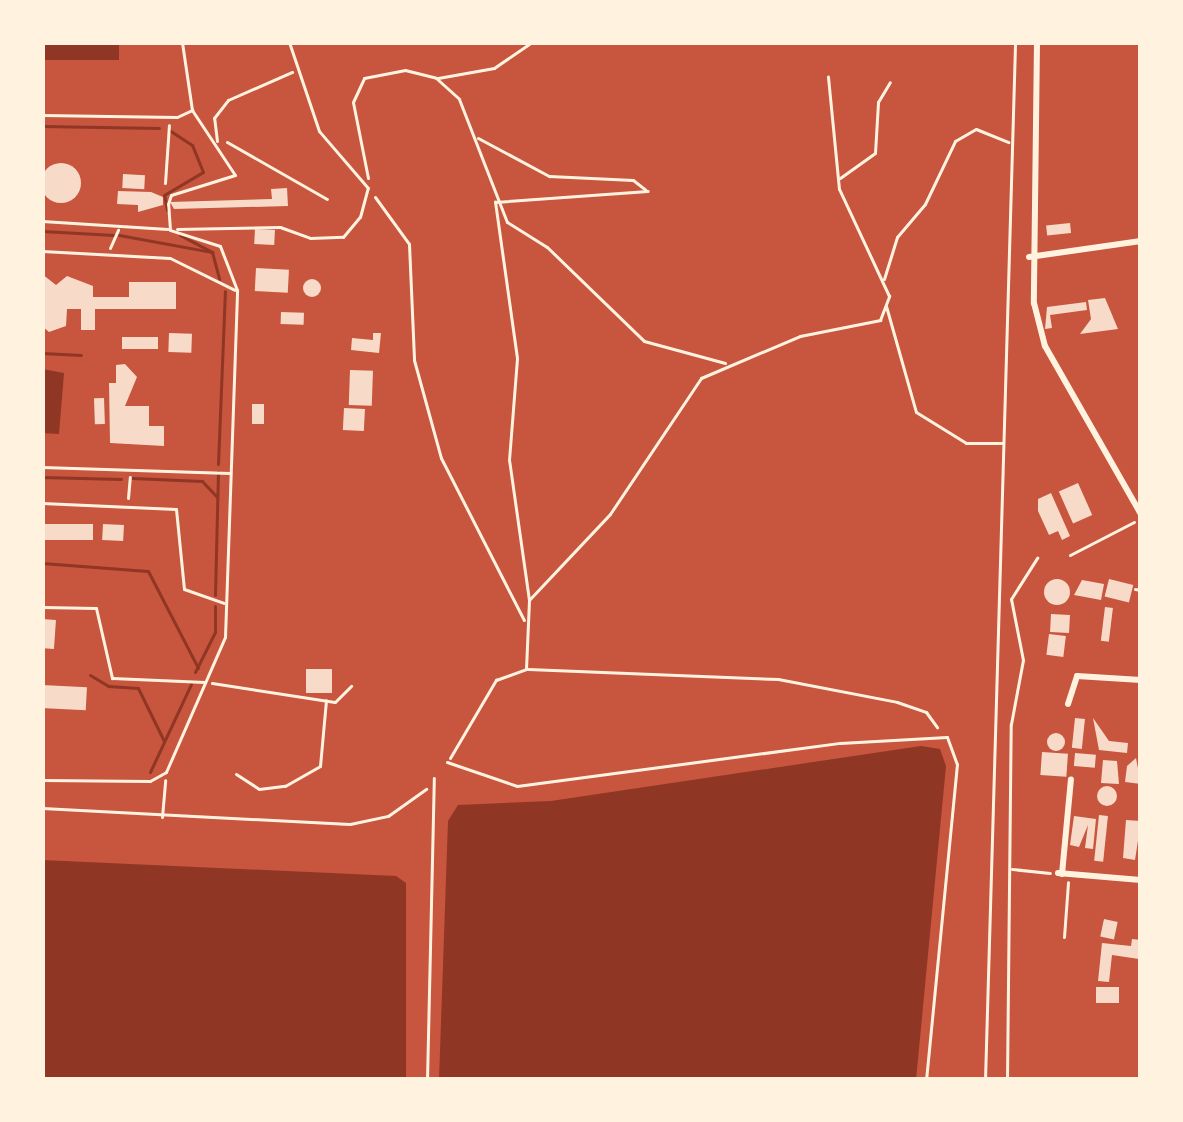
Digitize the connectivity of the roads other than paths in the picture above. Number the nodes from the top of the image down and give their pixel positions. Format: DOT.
graph roads {
  1 [pos="182,42"];
  2 [pos="289,42"];
  3 [pos="1037,42"];
  4 [pos="295,71"];
  5 [pos="192,110"];
  6 [pos="42,115"];
  7 [pos="220,148"];
  8 [pos="42,221"];
  9 [pos="170,230"];
  10 [pos="1141,241"];
  11 [pos="42,251"];
  12 [pos="1029,257"];
  13 [pos="237,290"];
  14 [pos="42,466"];
  15 [pos="232,473"];
  16 [pos="42,503"];
  17 [pos="1141,516"];
  18 [pos="227,603"];
  19 [pos="42,608"];
  20 [pos="1141,680"];
  21 [pos="206,682"];
  22 [pos="1068,704"];
  23 [pos="447,763"];
  24 [pos="434,778"];
  25 [pos="1071,778"];
  26 [pos="42,780"];
  27 [pos="1141,880"];
  28 [pos="428,1080"];
  29 [pos="926,1080"];
  1 -- 5 [label="lane"];
  2 -- 4 [label="lane"];
  3 -- 12 [label="street"];
  4 -- 7 [label="lane"];
  4 -- 9 [label="lane"];
  5 -- 6 [label="lane"];
  5 -- 7 [label="lane"];
  7 -- 9 [label="lane"];
  8 -- 9 [label="lane"];
  9 -- 13 [label="lane"];
  10 -- 12 [label="street"];
  11 -- 13 [label="lane"];
  12 -- 17 [label="street"];
  13 -- 15 [label="lane"];
  14 -- 15 [label="lane"];
  15 -- 18 [label="lane"];
  16 -- 18 [label="lane"];
  18 -- 21 [label="lane"];
  19 -- 21 [label="lane"];
  20 -- 22 [label="street"];
  21 -- 26 [label="lane"];
  23 -- 29 [label="lane"];
  24 -- 28 [label="lane"];
  25 -- 27 [label="street"];
}
